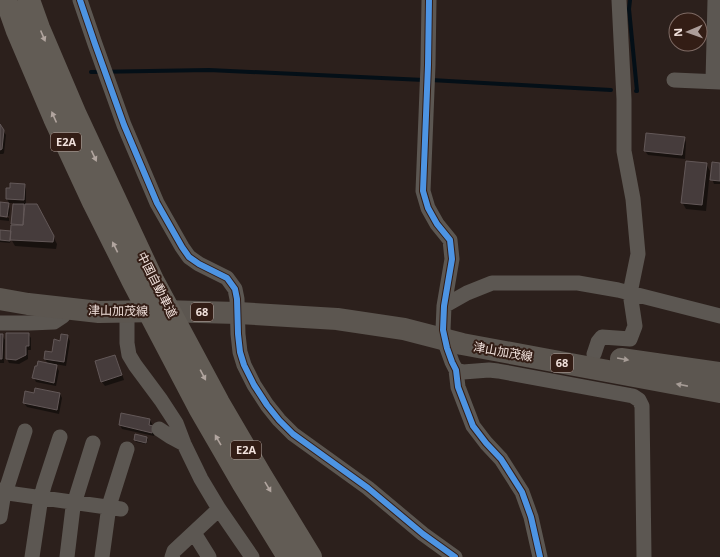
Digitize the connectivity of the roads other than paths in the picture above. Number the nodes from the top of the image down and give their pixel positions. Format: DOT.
graph roads {
  1 [pos="6,0"];
  2 [pos="29,0"];
  3 [pos="80,0"];
  4 [pos="429,0"];
  5 [pos="619,0"];
  6 [pos="715,0"];
  7 [pos="674,80"];
  8 [pos="716,82"];
  9 [pos="143,281"];
  10 [pos="630,293"];
  11 [pos="0,299"];
  12 [pos="444,306"];
  13 [pos="66,309"];
  14 [pos="127,312"];
  15 [pos="238,313"];
  16 [pos="720,316"];
  17 [pos="0,323"];
  18 [pos="444,335"];
  19 [pos="174,341"];
  20 [pos="594,354"];
  21 [pos="456,370"];
  22 [pos="720,373"];
  23 [pos="720,392"];
  24 [pos="160,429"];
  25 [pos="25,431"];
  26 [pos="60,437"];
  27 [pos="93,443"];
  28 [pos="184,444"];
  29 [pos="127,448"];
  30 [pos="2,492"];
  31 [pos="41,497"];
  32 [pos="75,502"];
  33 [pos="115,508"];
  34 [pos="219,509"];
  35 [pos="0,517"];
  36 [pos="194,533"];
  37 [pos="32,557"];
  38 [pos="67,557"];
  39 [pos="102,557"];
  40 [pos="172,557"];
  41 [pos="209,557"];
  42 [pos="252,557"];
  43 [pos="288,557"];
  44 [pos="311,557"];
  45 [pos="454,557"];
  46 [pos="540,557"];
  47 [pos="644,557"];
  9 -- 1 [label="highway, 中国自動車道 / E2A, one-way"];
  2 -- 9 [label="highway, 中国自動車道 / E2A, one-way"];
  3 -- 15 [label="street"];
  4 -- 12 [label="street"];
  5 -- 10 [label="street"];
  6 -- 8 [label="street"];
  7 -- 8 [label="street"];
  9 -- 19 [label="highway, 中国自動車道 / E2A"];
  10 -- 12 [label="street"];
  10 -- 16 [label="street"];
  10 -- 20 [label="street"];
  11 -- 13 [label="main road, 津山加茂線 / 68"];
  12 -- 18 [label="street"];
  13 -- 14 [label="main road, 津山加茂線 / 68"];
  13 -- 17 [label="street"];
  14 -- 15 [label="main road, 津山加茂線 / 68"];
  14 -- 28 [label="street"];
  15 -- 18 [label="main road, 津山加茂線 / 68"];
  15 -- 45 [label="street"];
  18 -- 20 [label="main road, 津山加茂線 / 68"];
  18 -- 21 [label="street"];
  23 -- 18 [label="main road, 津山加茂線 / 68, one-way"];
  43 -- 19 [label="highway, 中国自動車道 / E2A, one-way"];
  19 -- 44 [label="highway, 中国自動車道 / E2A, one-way"];
  20 -- 22 [label="main road, 津山加茂線 / 68, one-way"];
  21 -- 46 [label="street"];
  21 -- 47 [label="street"];
  24 -- 28 [label="street"];
  25 -- 30 [label="street"];
  26 -- 31 [label="street"];
  27 -- 32 [label="street"];
  28 -- 34 [label="street"];
  29 -- 33 [label="street"];
  30 -- 31 [label="street"];
  30 -- 35 [label="street"];
  31 -- 32 [label="street"];
  31 -- 37 [label="street"];
  32 -- 33 [label="street"];
  32 -- 38 [label="street"];
  33 -- 39 [label="street"];
  34 -- 36 [label="street"];
  34 -- 42 [label="street"];
  36 -- 40 [label="street"];
  36 -- 41 [label="street"];
}
